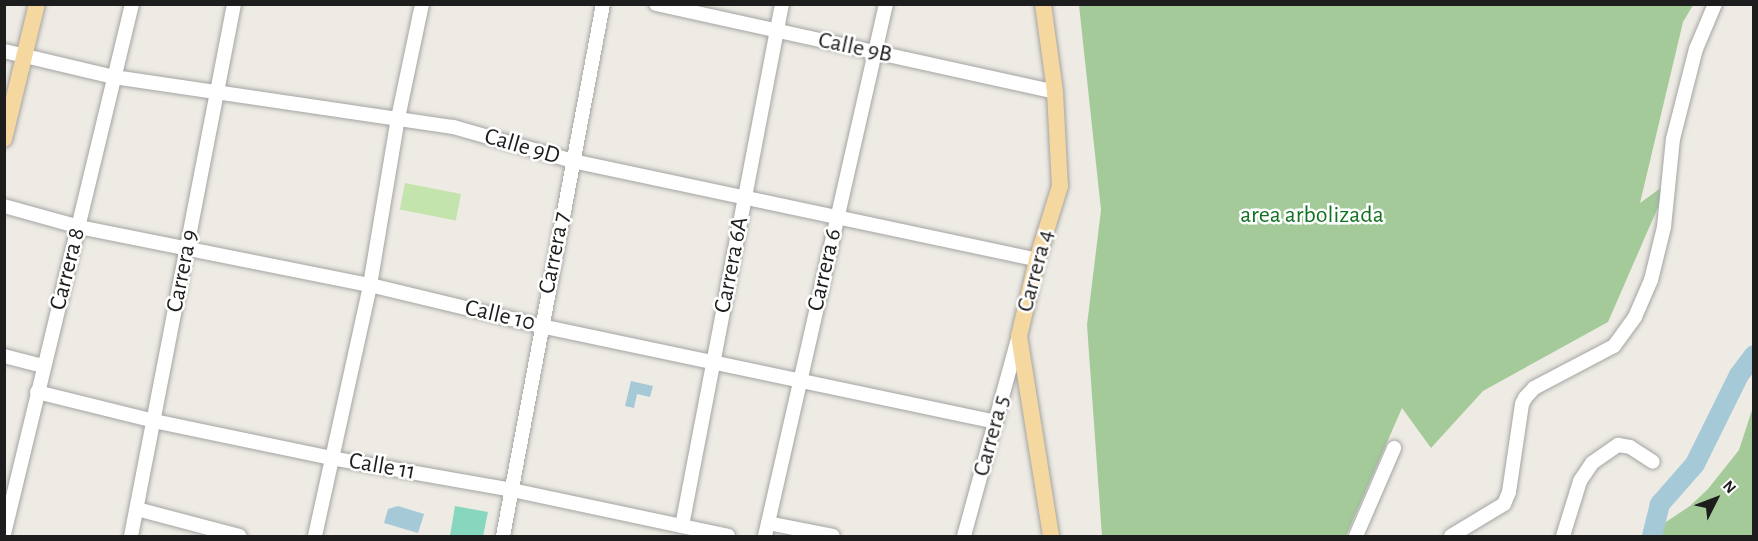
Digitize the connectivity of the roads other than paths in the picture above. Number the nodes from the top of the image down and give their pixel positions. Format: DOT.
graph roads {
  1 [pos="26,4"];
  2 [pos="37,4"];
  3 [pos="132,4"];
  4 [pos="234,4"];
  5 [pos="422,4"];
  6 [pos="603,4"];
  7 [pos="656,4"];
  8 [pos="782,4"];
  9 [pos="886,4"];
  10 [pos="1043,4"];
  11 [pos="1715,4"];
  12 [pos="776,31"];
  13 [pos="14,53"];
  14 [pos="874,53"];
  15 [pos="114,77"];
  16 [pos="4,90"];
  17 [pos="1055,92"];
  18 [pos="218,94"];
  19 [pos="398,118"];
  20 [pos="4,139"];
  21 [pos="573,161"];
  22 [pos="745,199"];
  23 [pos="4,206"];
  24 [pos="838,216"];
  25 [pos="79,227"];
  26 [pos="188,249"];
  27 [pos="1037,260"];
  28 [pos="370,285"];
  29 [pos="541,326"];
  30 [pos="1019,336"];
  31 [pos="4,356"];
  32 [pos="714,362"];
  33 [pos="43,366"];
  34 [pos="801,380"];
  35 [pos="37,392"];
  36 [pos="154,420"];
  37 [pos="996,422"];
  38 [pos="1394,448"];
  39 [pos="331,458"];
  40 [pos="1653,462"];
  41 [pos="512,490"];
  42 [pos="137,509"];
  43 [pos="682,526"];
  44 [pos="767,530"];
  45 [pos="4,534"];
  46 [pos="131,537"];
  47 [pos="239,537"];
  48 [pos="315,537"];
  49 [pos="503,537"];
  50 [pos="728,537"];
  51 [pos="833,537"];
  52 [pos="964,537"];
  53 [pos="1052,537"];
  54 [pos="1356,537"];
  55 [pos="1451,537"];
  56 [pos="1563,537"];
  1 -- 13 [label="main road"];
  2 -- 13 [label="main road"];
  3 -- 15 [label="street, Carrera 8"];
  4 -- 18 [label="street, Carrera 9"];
  5 -- 19 [label="street"];
  6 -- 21 [label="street, Carrera 7"];
  7 -- 12 [label="street, Calle 9B"];
  8 -- 12 [label="street, Carrera 6A"];
  9 -- 14 [label="street, Carrera 6"];
  10 -- 17 [label="main road, Carrera 4"];
  11 -- 55 [label="street"];
  12 -- 14 [label="street, Calle 9B"];
  12 -- 22 [label="street, Carrera 6A"];
  13 -- 15 [label="street, Calle 9D"];
  13 -- 16 [label="main road"];
  13 -- 20 [label="main road"];
  14 -- 17 [label="street, Calle 9B"];
  14 -- 24 [label="street, Carrera 6"];
  15 -- 18 [label="street, Calle 9D"];
  15 -- 25 [label="street, Carrera 8"];
  17 -- 27 [label="main road, Carrera 4"];
  18 -- 19 [label="street, Calle 9D"];
  18 -- 26 [label="street, Carrera 9"];
  19 -- 21 [label="street, Calle 9D"];
  19 -- 28 [label="street"];
  21 -- 22 [label="street, Calle 9D"];
  21 -- 29 [label="street, Carrera 7"];
  22 -- 24 [label="street, Calle 9D"];
  22 -- 32 [label="street, Carrera 6A"];
  23 -- 25 [label="street, Calle 10"];
  24 -- 27 [label="street, Calle 9D"];
  24 -- 34 [label="street, Carrera 6"];
  25 -- 26 [label="street, Calle 10"];
  25 -- 33 [label="street, Carrera 8"];
  26 -- 28 [label="street, Calle 10"];
  26 -- 36 [label="street, Carrera 9"];
  27 -- 30 [label="main road, Carrera 4"];
  28 -- 29 [label="street, Calle 10"];
  28 -- 39 [label="street"];
  29 -- 32 [label="street, Calle 10"];
  29 -- 41 [label="street, Carrera 7"];
  30 -- 37 [label="street, Carrera 5"];
  30 -- 53 [label="main road, Carrera 4"];
  31 -- 33 [label="street"];
  32 -- 34 [label="street, Calle 10"];
  32 -- 43 [label="street, Carrera 6A"];
  33 -- 35 [label="street, Carrera 8"];
  34 -- 37 [label="street, Calle 10"];
  34 -- 44 [label="street, Carrera 6"];
  35 -- 36 [label="street, Calle 11"];
  35 -- 45 [label="street, Carrera 8"];
  36 -- 39 [label="street, Calle 11"];
  36 -- 42 [label="street, Carrera 9"];
  37 -- 52 [label="street, Carrera 5"];
  38 -- 54 [label="street"];
  39 -- 41 [label="street, Calle 11"];
  39 -- 48 [label="street"];
  40 -- 56 [label="street"];
  41 -- 43 [label="street, Calle 11"];
  41 -- 49 [label="street, Carrera 7"];
  42 -- 46 [label="street, Carrera 9"];
  42 -- 47 [label="street"];
  43 -- 50 [label="street, Calle 11"];
  44 -- 51 [label="street"];
}
